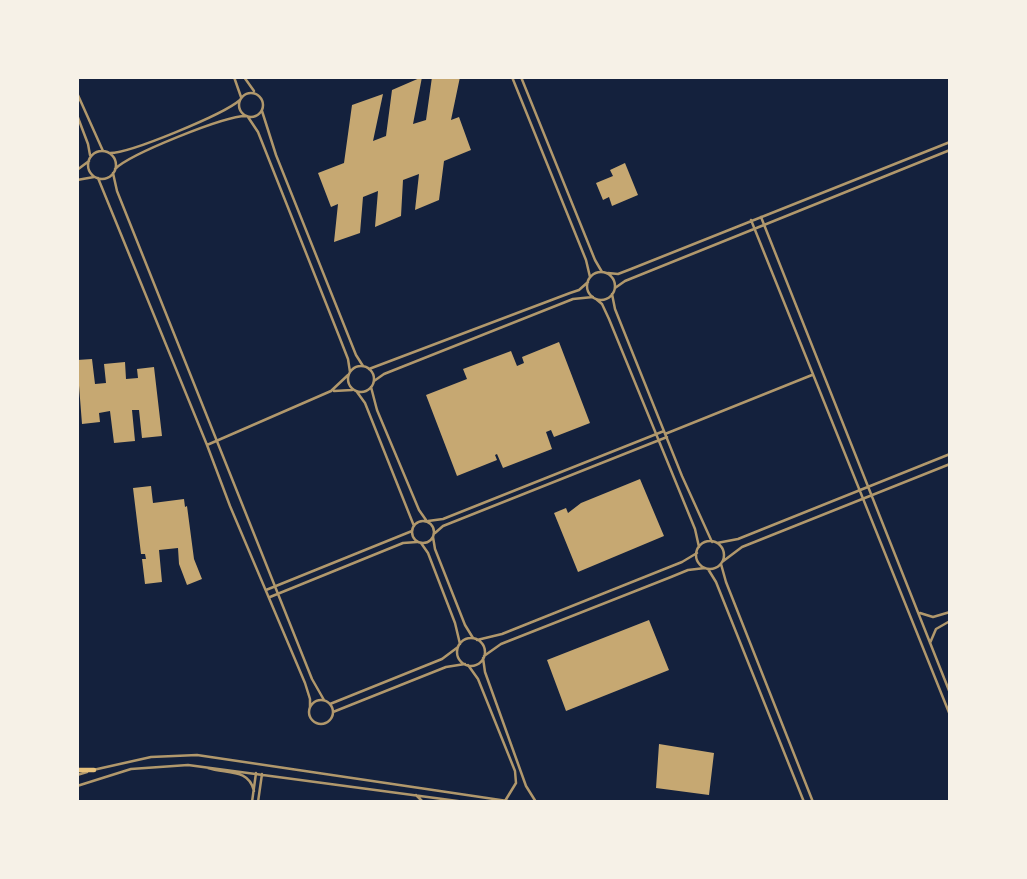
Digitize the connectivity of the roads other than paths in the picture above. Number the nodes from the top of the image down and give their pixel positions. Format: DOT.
graph roads {
  1 [pos="234,77"];
  2 [pos="244,77"];
  3 [pos="512,77"];
  4 [pos="521,77"];
  5 [pos="77,93"];
  6 [pos="256,93"];
  7 [pos="241,99"];
  8 [pos="262,111"];
  9 [pos="77,115"];
  10 [pos="247,116"];
  11 [pos="950,142"];
  12 [pos="937,146"];
  13 [pos="950,150"];
  14 [pos="103,151"];
  15 [pos="109,153"];
  16 [pos="939,153"];
  17 [pos="90,160"];
  18 [pos="77,170"];
  19 [pos="114,171"];
  20 [pos="97,178"];
  21 [pos="77,180"];
  22 [pos="761,217"];
  23 [pos="751,220"];
  24 [pos="763,225"];
  25 [pos="738,226"];
  26 [pos="754,229"];
  27 [pos="742,234"];
  28 [pos="702,241"];
  29 [pos="705,249"];
  30 [pos="632,269"];
  31 [pos="322,272"];
  32 [pos="602,272"];
  33 [pos="608,273"];
  34 [pos="314,274"];
  35 [pos="590,277"];
  36 [pos="635,277"];
  37 [pos="588,282"];
  38 [pos="615,288"];
  39 [pos="578,290"];
  40 [pos="331,293"];
  41 [pos="612,294"];
  42 [pos="791,295"];
  43 [pos="323,296"];
  44 [pos="580,296"];
  45 [pos="595,298"];
  46 [pos="782,298"];
  47 [pos="182,355"];
  48 [pos="172,357"];
  49 [pos="363,366"];
  50 [pos="820,368"];
  51 [pos="369,369"];
  52 [pos="813,373"];
  53 [pos="349,374"];
  54 [pos="823,376"];
  55 [pos="815,380"];
  56 [pos="374,381"];
  57 [pos="371,387"];
  58 [pos="331,391"];
  59 [pos="356,391"];
  60 [pos="666,434"];
  61 [pos="656,435"];
  62 [pos="216,440"];
  63 [pos="658,441"];
  64 [pos="207,445"];
  65 [pos="950,454"];
  66 [pos="594,459"];
  67 [pos="950,464"];
  68 [pos="596,466"];
  69 [pos="548,477"];
  70 [pos="550,483"];
  71 [pos="868,486"];
  72 [pos="859,490"];
  73 [pos="871,496"];
  74 [pos="863,499"];
  75 [pos="427,521"];
  76 [pos="414,526"];
  77 [pos="412,531"];
  78 [pos="434,535"];
  79 [pos="419,542"];
  80 [pos="712,542"];
  81 [pos="717,543"];
  82 [pos="699,547"];
  83 [pos="372,548"];
  84 [pos="697,553"];
  85 [pos="374,554"];
  86 [pos="722,563"];
  87 [pos="328,566"];
  88 [pos="707,568"];
  89 [pos="331,573"];
  90 [pos="908,586"];
  91 [pos="275,587"];
  92 [pos="266,590"];
  93 [pos="900,590"];
  94 [pos="278,594"];
  95 [pos="270,597"];
  96 [pos="736,609"];
  97 [pos="918,611"];
  98 [pos="729,612"];
  99 [pos="950,612"];
  100 [pos="950,621"];
  101 [pos="475,639"];
  102 [pos="930,643"];
  103 [pos="459,645"];
  104 [pos="483,657"];
  105 [pos="467,665"];
  106 [pos="950,693"];
  107 [pos="324,700"];
  108 [pos="330,704"];
  109 [pos="310,707"];
  110 [pos="498,708"];
  111 [pos="949,709"];
  112 [pos="491,711"];
  113 [pos="333,712"];
  114 [pos="950,715"];
  115 [pos="504,723"];
  116 [pos="498,726"];
  117 [pos="792,751"];
  118 [pos="784,754"];
  119 [pos="206,766"];
  120 [pos="77,770"];
  121 [pos="94,770"];
  122 [pos="256,773"];
  123 [pos="262,774"];
  124 [pos="77,775"];
  125 [pos="77,786"];
  126 [pos="254,791"];
  127 [pos="416,795"];
  128 [pos="450,800"];
  129 [pos="505,801"];
  130 [pos="252,802"];
  131 [pos="258,802"];
  132 [pos="423,802"];
  133 [pos="445,802"];
  134 [pos="465,802"];
  135 [pos="514,802"];
  136 [pos="536,802"];
  137 [pos="804,802"];
  138 [pos="813,802"];
  1 -- 7 [label="street"];
  2 -- 6 [label="street"];
  3 -- 35 [label="street"];
  4 -- 32 [label="street"];
  5 -- 14 [label="street"];
  6 -- 7 [label="street"];
  6 -- 8 [label="street"];
  7 -- 10 [label="street"];
  7 -- 15 [label="street"];
  8 -- 10 [label="street"];
  8 -- 31 [label="street"];
  9 -- 17 [label="street"];
  10 -- 19 [label="street"];
  10 -- 34 [label="street"];
  11 -- 12 [label="street"];
  12 -- 16 [label="street"];
  12 -- 22 [label="street"];
  13 -- 16 [label="street"];
  14 -- 15 [label="street"];
  14 -- 17 [label="street"];
  15 -- 19 [label="street"];
  16 -- 24 [label="street"];
  17 -- 18 [label="street"];
  17 -- 20 [label="street"];
  19 -- 20 [label="street"];
  19 -- 47 [label="street"];
  20 -- 21 [label="street"];
  20 -- 48 [label="street"];
  22 -- 23 [label="street"];
  22 -- 24 [label="street"];
  23 -- 25 [label="street"];
  23 -- 26 [label="street"];
  24 -- 26 [label="street"];
  24 -- 42 [label="street"];
  25 -- 27 [label="street"];
  25 -- 28 [label="street"];
  26 -- 27 [label="street"];
  26 -- 46 [label="street"];
  27 -- 29 [label="street"];
  28 -- 29 [label="street"];
  28 -- 30 [label="street"];
  29 -- 36 [label="street"];
  30 -- 33 [label="street"];
  30 -- 36 [label="street"];
  31 -- 34 [label="street"];
  31 -- 40 [label="street"];
  32 -- 33 [label="street"];
  32 -- 35 [label="street"];
  33 -- 38 [label="street"];
  34 -- 43 [label="street"];
  35 -- 37 [label="street"];
  36 -- 38 [label="street"];
  37 -- 39 [label="street"];
  37 -- 45 [label="street"];
  38 -- 41 [label="street"];
  39 -- 44 [label="street"];
  39 -- 51 [label="street"];
  40 -- 43 [label="street"];
  40 -- 49 [label="street"];
  41 -- 45 [label="street"];
  41 -- 60 [label="street"];
  42 -- 46 [label="street"];
  42 -- 50 [label="street"];
  43 -- 53 [label="street"];
  44 -- 45 [label="street"];
  44 -- 56 [label="street"];
  45 -- 61 [label="street"];
  46 -- 52 [label="street"];
  47 -- 48 [label="street"];
  47 -- 62 [label="street"];
  48 -- 64 [label="street"];
  49 -- 51 [label="street"];
  49 -- 53 [label="street"];
  50 -- 52 [label="street"];
  50 -- 54 [label="street"];
  51 -- 56 [label="street"];
  52 -- 55 [label="street"];
  52 -- 60 [label="street"];
  53 -- 58 [label="street"];
  53 -- 59 [label="street"];
  54 -- 55 [label="street"];
  54 -- 71 [label="street"];
  55 -- 72 [label="street"];
  56 -- 57 [label="street"];
  57 -- 59 [label="street"];
  57 -- 75 [label="street"];
  58 -- 59 [label="street"];
  58 -- 62 [label="street"];
  59 -- 76 [label="street"];
  60 -- 61 [label="street"];
  60 -- 63 [label="street"];
  60 -- 80 [label="street"];
  61 -- 63 [label="street"];
  61 -- 66 [label="street"];
  62 -- 64 [label="street"];
  62 -- 91 [label="street"];
  63 -- 68 [label="street"];
  63 -- 82 [label="street"];
  64 -- 92 [label="street"];
  65 -- 71 [label="street"];
  66 -- 68 [label="street"];
  66 -- 69 [label="street"];
  67 -- 73 [label="street"];
  68 -- 70 [label="street"];
  69 -- 70 [label="street"];
  69 -- 75 [label="street"];
  70 -- 78 [label="street"];
  71 -- 72 [label="street"];
  71 -- 73 [label="street"];
  72 -- 74 [label="street"];
  72 -- 81 [label="street"];
  73 -- 74 [label="street"];
  73 -- 90 [label="street"];
  74 -- 86 [label="street"];
  74 -- 93 [label="street"];
  75 -- 76 [label="street"];
  75 -- 78 [label="street"];
  76 -- 77 [label="street"];
  77 -- 79 [label="street"];
  77 -- 83 [label="street"];
  78 -- 79 [label="street"];
  78 -- 101 [label="street"];
  79 -- 85 [label="street"];
  79 -- 103 [label="street"];
  80 -- 81 [label="street"];
  80 -- 82 [label="street"];
  81 -- 86 [label="street"];
  82 -- 84 [label="street"];
  83 -- 85 [label="street"];
  83 -- 87 [label="street"];
  84 -- 88 [label="street"];
  84 -- 101 [label="street"];
  85 -- 89 [label="street"];
  86 -- 88 [label="street"];
  86 -- 96 [label="street"];
  87 -- 89 [label="street"];
  87 -- 91 [label="street"];
  88 -- 98 [label="street"];
  88 -- 104 [label="street"];
  89 -- 94 [label="street"];
  90 -- 93 [label="street"];
  90 -- 97 [label="street"];
  91 -- 92 [label="street"];
  91 -- 94 [label="street"];
  92 -- 95 [label="street"];
  93 -- 111 [label="street"];
  94 -- 95 [label="street"];
  94 -- 107 [label="street"];
  95 -- 109 [label="street"];
  96 -- 98 [label="street"];
  96 -- 117 [label="street"];
  97 -- 99 [label="street"];
  97 -- 102 [label="street"];
  98 -- 118 [label="street"];
  100 -- 102 [label="street"];
  101 -- 103 [label="street"];
  101 -- 104 [label="street"];
  102 -- 106 [label="street"];
  103 -- 105 [label="street"];
  103 -- 108 [label="street"];
  104 -- 105 [label="street"];
  104 -- 110 [label="street"];
  105 -- 112 [label="street"];
  105 -- 113 [label="street"];
  107 -- 108 [label="street"];
  107 -- 109 [label="street"];
  108 -- 113 [label="street"];
  109 -- 113 [label="street"];
  110 -- 112 [label="street"];
  110 -- 115 [label="street"];
  111 -- 114 [label="street"];
  112 -- 116 [label="street"];
  115 -- 116 [label="street"];
  115 -- 136 [label="street"];
  116 -- 129 [label="street"];
  117 -- 118 [label="street"];
  117 -- 138 [label="street"];
  118 -- 137 [label="street"];
  119 -- 122 [label="street"];
  119 -- 125 [label="street"];
  119 -- 126 [label="street"];
  120 -- 121 [label="main road"];
  121 -- 124 [label="street"];
  121 -- 129 [label="street"];
  122 -- 123 [label="street"];
  122 -- 126 [label="street"];
  123 -- 127 [label="street"];
  123 -- 131 [label="street"];
  126 -- 130 [label="street"];
  127 -- 128 [label="street"];
  127 -- 132 [label="street"];
  128 -- 133 [label="street"];
  128 -- 134 [label="street"];
  129 -- 135 [label="street"];
}
